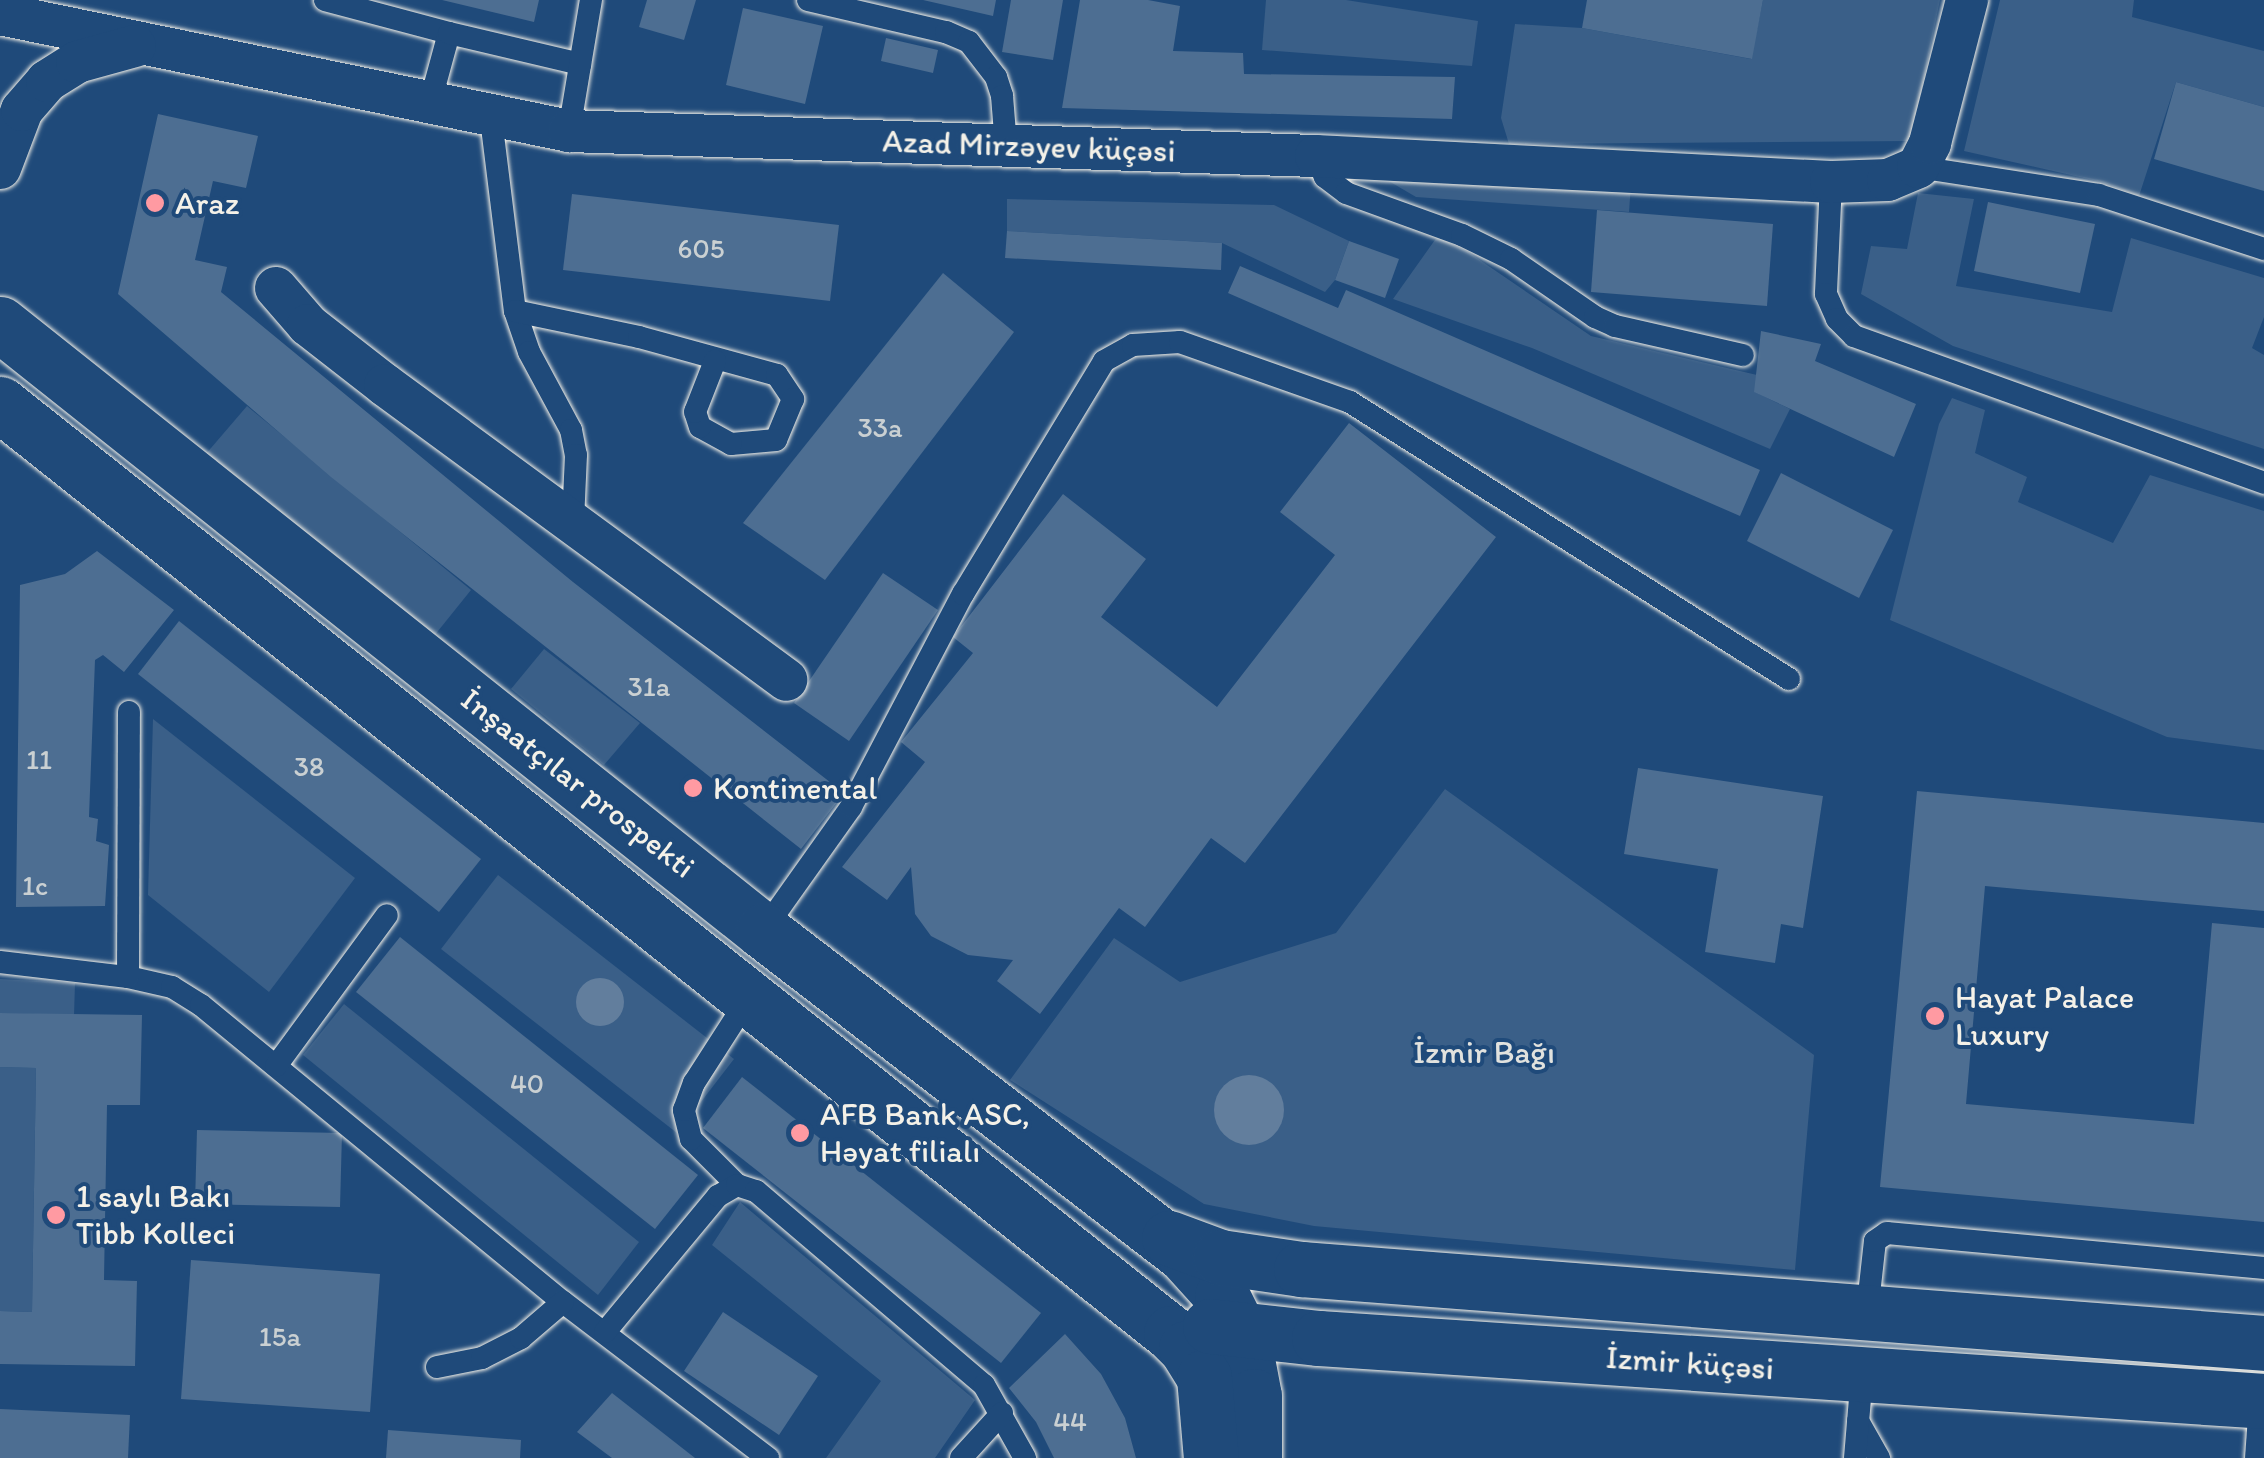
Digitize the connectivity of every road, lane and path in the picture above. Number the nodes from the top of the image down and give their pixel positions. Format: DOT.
graph roads {
  1 [pos="325,0"];
  2 [pos="590,0"];
  3 [pos="808,0"];
  4 [pos="1967,0"];
  5 [pos="0,14"];
  6 [pos="449,33"];
  7 [pos="145,44"];
  8 [pos="580,64"];
  9 [pos="430,104"];
  10 [pos="491,119"];
  11 [pos="570,132"];
  12 [pos="1006,146"];
  13 [pos="1316,156"];
  14 [pos="1918,167"];
  15 [pos="0,168"];
  16 [pos="1831,182"];
  17 [pos="2264,249"];
  18 [pos="276,288"];
  19 [pos="0,294"];
  20 [pos="514,310"];
  21 [pos="12,335"];
  22 [pos="1743,355"];
  23 [pos="715,361"];
  24 [pos="0,404"];
  25 [pos="22,441"];
  26 [pos="2264,483"];
  27 [pos="574,521"];
  28 [pos="1789,679"];
  29 [pos="786,680"];
  30 [pos="129,712"];
  31 [pos="387,915"];
  32 [pos="763,930"];
  33 [pos="0,962"];
  34 [pos="128,977"];
  35 [pos="748,998"];
  36 [pos="276,1066"];
  37 [pos="736,1185"];
  38 [pos="1162,1235"];
  39 [pos="2264,1268"];
  40 [pos="1124,1292"];
  41 [pos="563,1302"];
  42 [pos="1867,1312"];
  43 [pos="1240,1331"];
  44 [pos="605,1332"];
  45 [pos="1319,1338"];
  46 [pos="2264,1343"];
  47 [pos="438,1368"];
  48 [pos="1254,1396"];
  49 [pos="1860,1398"];
  50 [pos="2262,1401"];
  51 [pos="1002,1413"];
  52 [pos="768,1458"];
  53 [pos="961,1458"];
  54 [pos="1025,1458"];
  55 [pos="1211,1458"];
  56 [pos="1254,1458"];
  57 [pos="1855,1458"];
  58 [pos="1879,1458"];
  59 [pos="2256,1458"];
  1 -- 6 [label="lane"];
  2 -- 8 [label="lane"];
  3 -- 12 [label="lane"];
  4 -- 14 [label="street"];
  5 -- 7 [label="street, Azad Mirzəyev küçəsi"];
  6 -- 8 [label="lane"];
  6 -- 9 [label="lane"];
  7 -- 9 [label="street, Azad Mirzəyev küçəsi"];
  7 -- 15 [label="street"];
  8 -- 11 [label="lane"];
  9 -- 10 [label="street, Azad Mirzəyev küçəsi"];
  10 -- 11 [label="street, Azad Mirzəyev küçəsi"];
  10 -- 20 [label="lane"];
  11 -- 12 [label="street, Azad Mirzəyev küçəsi"];
  12 -- 13 [label="street, Azad Mirzəyev küçəsi"];
  13 -- 16 [label="street, Azad Mirzəyev küçəsi"];
  13 -- 22 [label="lane"];
  14 -- 16 [label="street, Azad Mirzəyev küçəsi"];
  14 -- 17 [label="lane"];
  16 -- 26 [label="lane"];
  18 -- 27 [label="street"];
  19 -- 21 [label="street"];
  20 -- 23 [label="lane"];
  20 -- 27 [label="lane"];
  21 -- 32 [label="main road, İnşaatçılar prospekti"];
  23 -- 23 [label="lane"];
  24 -- 25 [label="main road, İnşaatçılar prospekti"];
  25 -- 35 [label="main road, İnşaatçılar prospekti"];
  27 -- 29 [label="street"];
  28 -- 32 [label="lane"];
  30 -- 34 [label="lane"];
  31 -- 36 [label="lane"];
  32 -- 38 [label="main road, İnşaatçılar prospekti"];
  33 -- 34 [label="lane"];
  34 -- 36 [label="lane"];
  35 -- 37 [label="lane"];
  35 -- 40 [label="main road, İnşaatçılar prospekti"];
  36 -- 41 [label="lane"];
  37 -- 44 [label="lane"];
  37 -- 51 [label="lane"];
  38 -- 42 [label="main road, İzmir küçəsi"];
  38 -- 43 [label="main road"];
  39 -- 42 [label="lane"];
  40 -- 43 [label="main road, İzmir küçəsi"];
  40 -- 55 [label="main road"];
  41 -- 44 [label="lane"];
  41 -- 47 [label="lane"];
  42 -- 46 [label="main road, İzmir küçəsi"];
  42 -- 49 [label="main road"];
  43 -- 45 [label="main road, İzmir küçəsi"];
  43 -- 48 [label="main road"];
  44 -- 52 [label="lane"];
  45 -- 48 [label="main road"];
  45 -- 49 [label="main road, İzmir küçəsi"];
  48 -- 56 [label="main road"];
  49 -- 50 [label="main road, İzmir küçəsi"];
  49 -- 57 [label="lane"];
  49 -- 58 [label="lane"];
  50 -- 59 [label="lane"];
  51 -- 53 [label="lane"];
  51 -- 54 [label="lane"];
}
